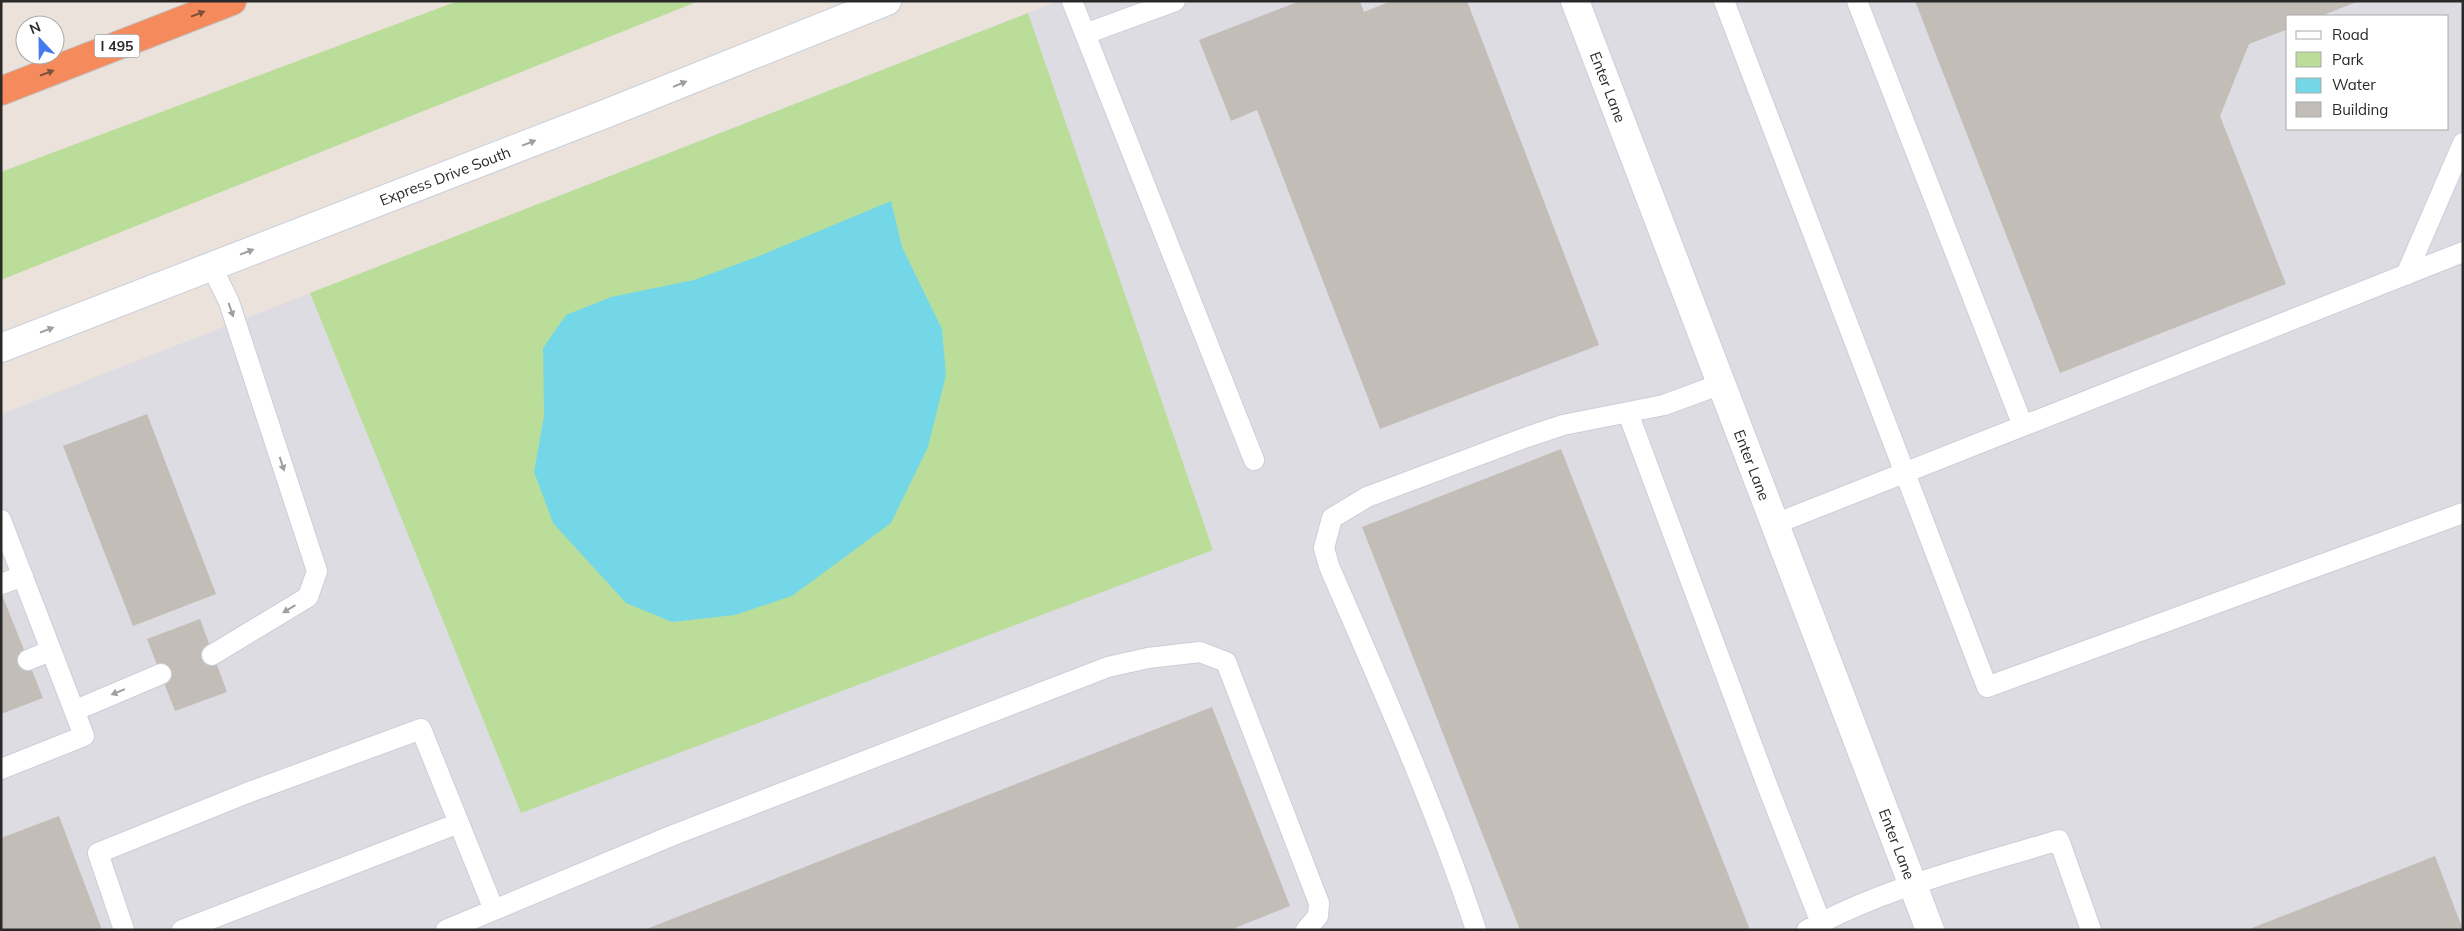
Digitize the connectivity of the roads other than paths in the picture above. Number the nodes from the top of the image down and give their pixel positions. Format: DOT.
graph roads {
  1 [pos="232,1"];
  2 [pos="887,1"];
  3 [pos="1072,1"];
  4 [pos="1175,1"];
  5 [pos="1575,1"];
  6 [pos="1724,1"];
  7 [pos="1858,1"];
  8 [pos="1085,34"];
  9 [pos="1,91"];
  10 [pos="2463,143"];
  11 [pos="2463,252"];
  12 [pos="211,265"];
  13 [pos="2406,275"];
  14 [pos="1,348"];
  15 [pos="1721,384"];
  16 [pos="1628,413"];
  17 [pos="2023,426"];
  18 [pos="1254,460"];
  19 [pos="1904,473"];
  20 [pos="2463,512"];
  21 [pos="1,520"];
  22 [pos="1775,524"];
  23 [pos="23,576"];
  24 [pos="1,584"];
  25 [pos="50,651"];
  26 [pos="212,655"];
  27 [pos="28,660"];
  28 [pos="161,674"];
  29 [pos="76,710"];
  30 [pos="1,769"];
  31 [pos="459,823"];
  32 [pos="1912,885"];
  33 [pos="494,910"];
  34 [pos="1814,926"];
  35 [pos="124,930"];
  36 [pos="182,930"];
  37 [pos="446,930"];
  38 [pos="1306,930"];
  39 [pos="1476,930"];
  40 [pos="1930,930"];
  41 [pos="2091,930"];
  9 -- 1 [label="highway, I 495, one-way"];
  12 -- 2 [label="street, Express Drive South, one-way"];
  3 -- 8 [label="lane"];
  4 -- 8 [label="lane"];
  5 -- 15 [label="street, Enter Lane"];
  6 -- 19 [label="lane"];
  7 -- 17 [label="lane"];
  8 -- 18 [label="lane"];
  10 -- 13 [label="lane"];
  11 -- 13 [label="lane"];
  14 -- 12 [label="street, Express Drive South, one-way"];
  12 -- 26 [label="lane, one-way"];
  13 -- 17 [label="lane"];
  15 -- 16 [label="lane"];
  15 -- 22 [label="street, Enter Lane"];
  16 -- 34 [label="lane"];
  16 -- 39 [label="lane"];
  17 -- 19 [label="lane"];
  19 -- 20 [label="lane"];
  19 -- 22 [label="lane"];
  21 -- 23 [label="lane"];
  22 -- 32 [label="street, Enter Lane"];
  23 -- 24 [label="lane"];
  23 -- 25 [label="lane"];
  25 -- 27 [label="lane"];
  25 -- 29 [label="lane"];
  28 -- 29 [label="lane, one-way"];
  29 -- 30 [label="lane"];
  31 -- 33 [label="lane"];
  31 -- 35 [label="lane"];
  31 -- 36 [label="lane"];
  32 -- 34 [label="lane"];
  32 -- 40 [label="street, Enter Lane"];
  32 -- 41 [label="lane"];
  33 -- 37 [label="lane"];
  33 -- 38 [label="lane"];
}
